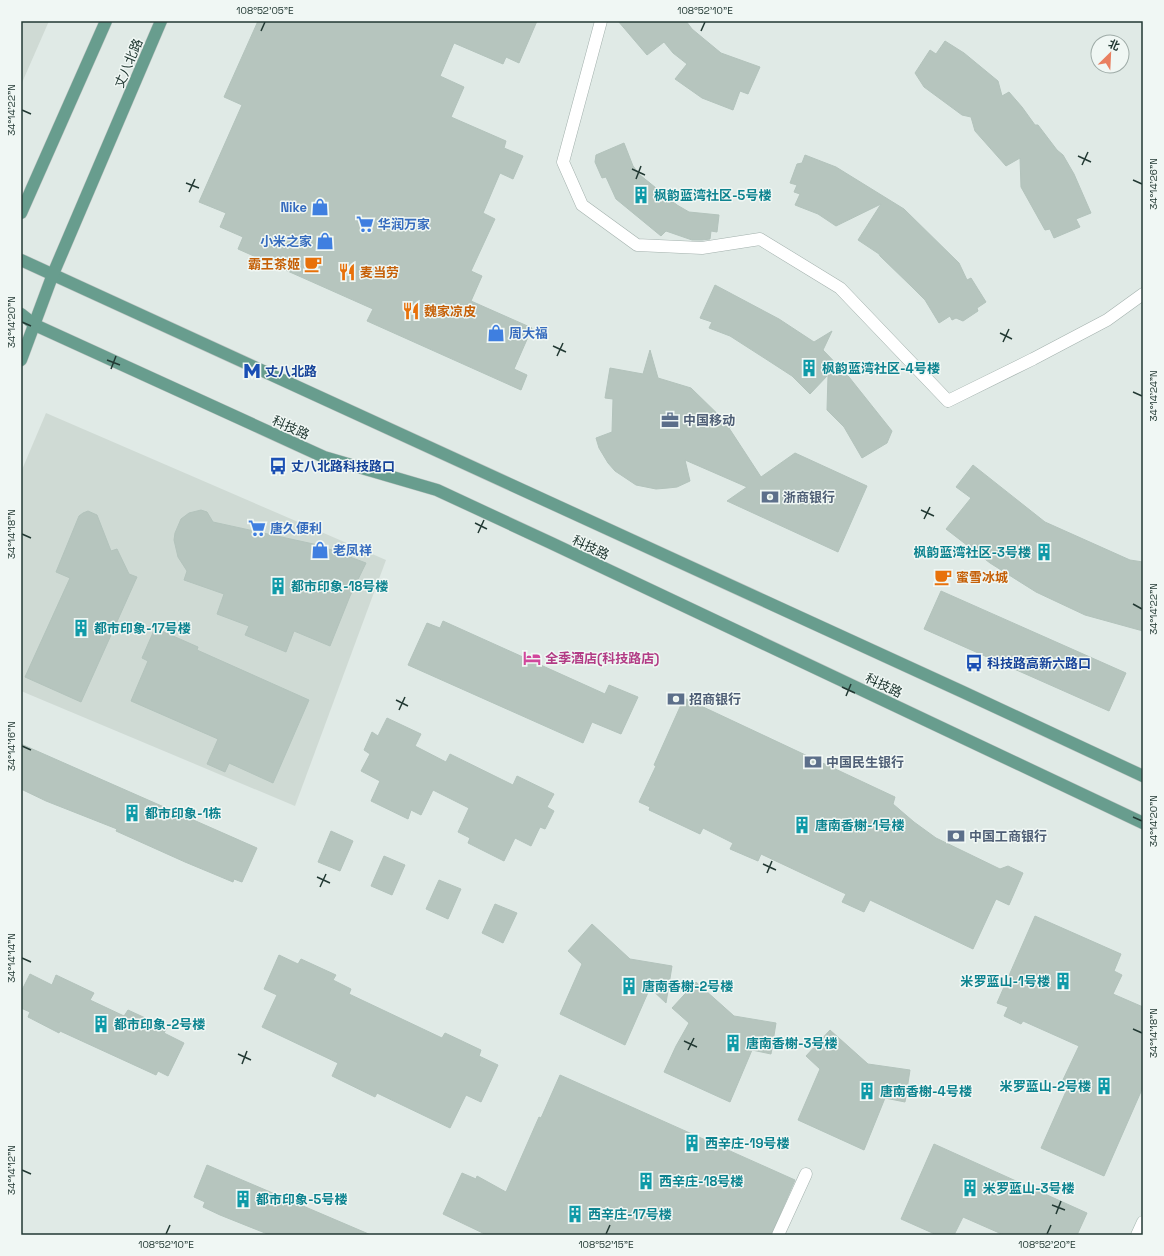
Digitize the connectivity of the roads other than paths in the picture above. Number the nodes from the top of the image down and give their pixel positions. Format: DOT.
graph roads {
  1 [pos="106,21"];
  2 [pos="161,21"];
  3 [pos="601,21"];
  4 [pos="21,213"];
  5 [pos="21,260"];
  6 [pos="53,274"];
  7 [pos="1143,294"];
  8 [pos="21,314"];
  9 [pos="35,325"];
  10 [pos="21,360"];
  11 [pos="1143,776"];
  12 [pos="1143,823"];
  13 [pos="806,1174"];
  14 [pos="1143,1222"];
  15 [pos="778,1235"];
  16 [pos="1137,1235"];
  1 -- 4 [label="main road"];
  2 -- 6 [label="main road, 丈八北路"];
  3 -- 7 [label="street"];
  5 -- 6 [label="main road, 科技路"];
  6 -- 9 [label="main road, 丈八北路"];
  6 -- 11 [label="main road, 科技路"];
  8 -- 9 [label="main road, 科技路"];
  9 -- 10 [label="main road, 丈八北路"];
  9 -- 12 [label="main road, 科技路"];
  13 -- 15 [label="street"];
  14 -- 16 [label="street"];
}
